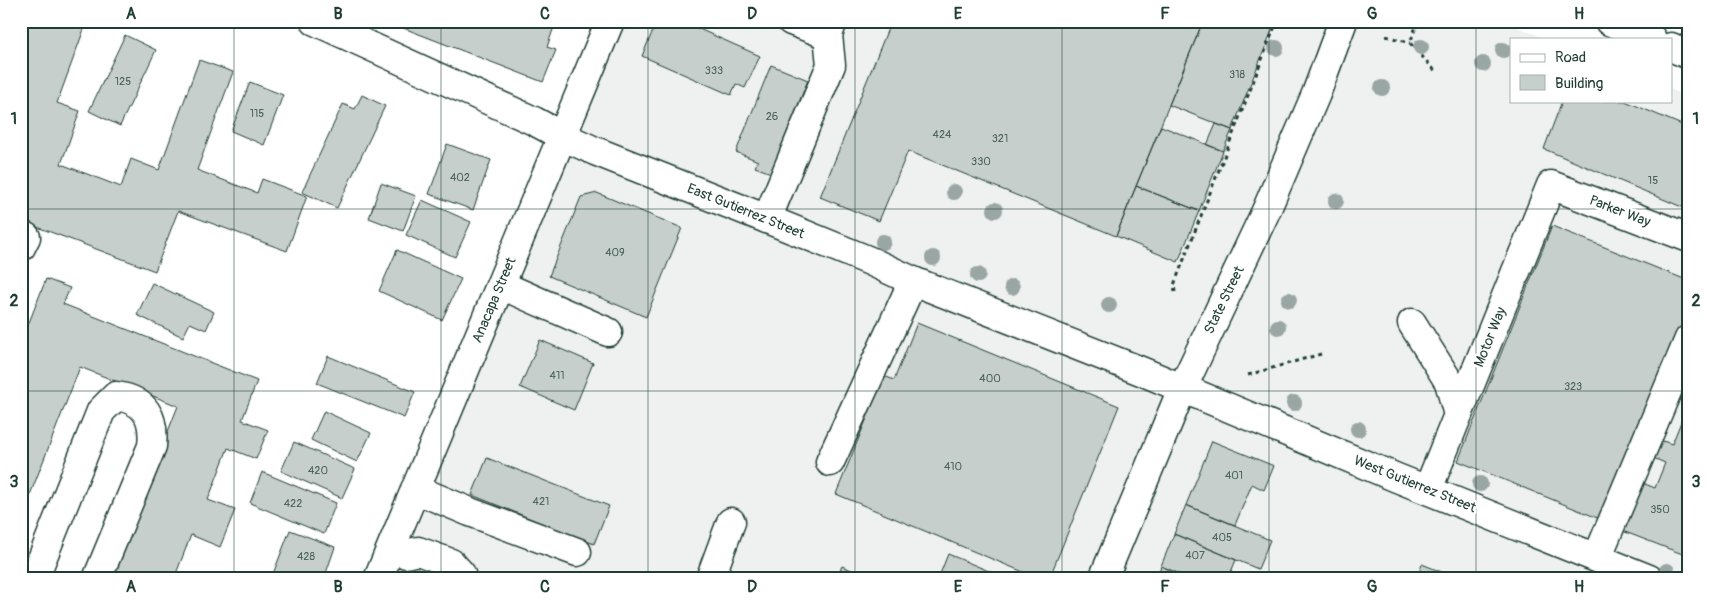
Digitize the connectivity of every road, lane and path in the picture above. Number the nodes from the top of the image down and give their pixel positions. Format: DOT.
graph roads {
  1 [pos="315,21"];
  2 [pos="610,21"];
  3 [pos="791,21"];
  4 [pos="1277,21"];
  5 [pos="1343,21"];
  6 [pos="1418,21"];
  7 [pos="1609,21"];
  8 [pos="830,28"];
  9 [pos="1386,36"];
  10 [pos="1650,38"];
  11 [pos="1410,43"];
  12 [pos="1672,47"];
  13 [pos="1689,55"];
  14 [pos="1437,73"];
  15 [pos="562,136"];
  16 [pos="1551,185"];
  17 [pos="768,219"];
  18 [pos="21,235"];
  19 [pos="1689,238"];
  20 [pos="21,247"];
  21 [pos="913,281"];
  22 [pos="501,285"];
  23 [pos="1175,292"];
  24 [pos="1412,323"];
  25 [pos="608,332"];
  26 [pos="1689,339"];
  27 [pos="1322,354"];
  28 [pos="1248,375"];
  29 [pos="1182,389"];
  30 [pos="1458,415"];
  31 [pos="830,462"];
  32 [pos="415,489"];
  33 [pos="1428,489"];
  34 [pos="731,522"];
  35 [pos="398,552"];
  36 [pos="577,552"];
  37 [pos="1597,558"];
  38 [pos="1689,574"];
  39 [pos="457,578"];
  40 [pos="34,579"];
  41 [pos="97,579"];
  42 [pos="378,579"];
  43 [pos="710,579"];
  44 [pos="1103,579"];
  45 [pos="1649,579"];
  46 [pos="1687,579"];
  1 -- 15 [label="main road, East Gutierrez Street"];
  2 -- 15 [label="main road, Anacapa Street"];
  3 -- 8 [label="main road"];
  4 -- 23 [label="path"];
  5 -- 29 [label="main road, State Street"];
  6 -- 11 [label="path"];
  7 -- 10 [label="main road"];
  8 -- 17 [label="main road"];
  9 -- 11 [label="path"];
  11 -- 14 [label="path"];
  12 -- 13 [label="main road"];
  15 -- 17 [label="main road, East Gutierrez Street"];
  15 -- 22 [label="main road, Anacapa Street"];
  16 -- 19 [label="main road, Parker Way"];
  16 -- 30 [label="main road, Motor Way"];
  17 -- 21 [label="main road, East Gutierrez Street"];
  18 -- 20 [label="main road"];
  21 -- 29 [label="main road, East Gutierrez Street"];
  21 -- 31 [label="main road"];
  22 -- 25 [label="main road"];
  22 -- 32 [label="main road, Anacapa Street"];
  24 -- 30 [label="main road"];
  26 -- 37 [label="main road"];
  27 -- 28 [label="path"];
  29 -- 33 [label="main road, West Gutierrez Street"];
  29 -- 44 [label="main road, State Street"];
  30 -- 33 [label="main road, Motor Way"];
  32 -- 35 [label="main road, Anacapa Street"];
  32 -- 36 [label="main road"];
  33 -- 37 [label="main road, West Gutierrez Street"];
  34 -- 43 [label="main road"];
  35 -- 39 [label="main road"];
  35 -- 42 [label="main road, Anacapa Street"];
  37 -- 45 [label="main road, West Gutierrez Street"];
  38 -- 46 [label="path"];
  40 -- 41 [label="main road"];
}
